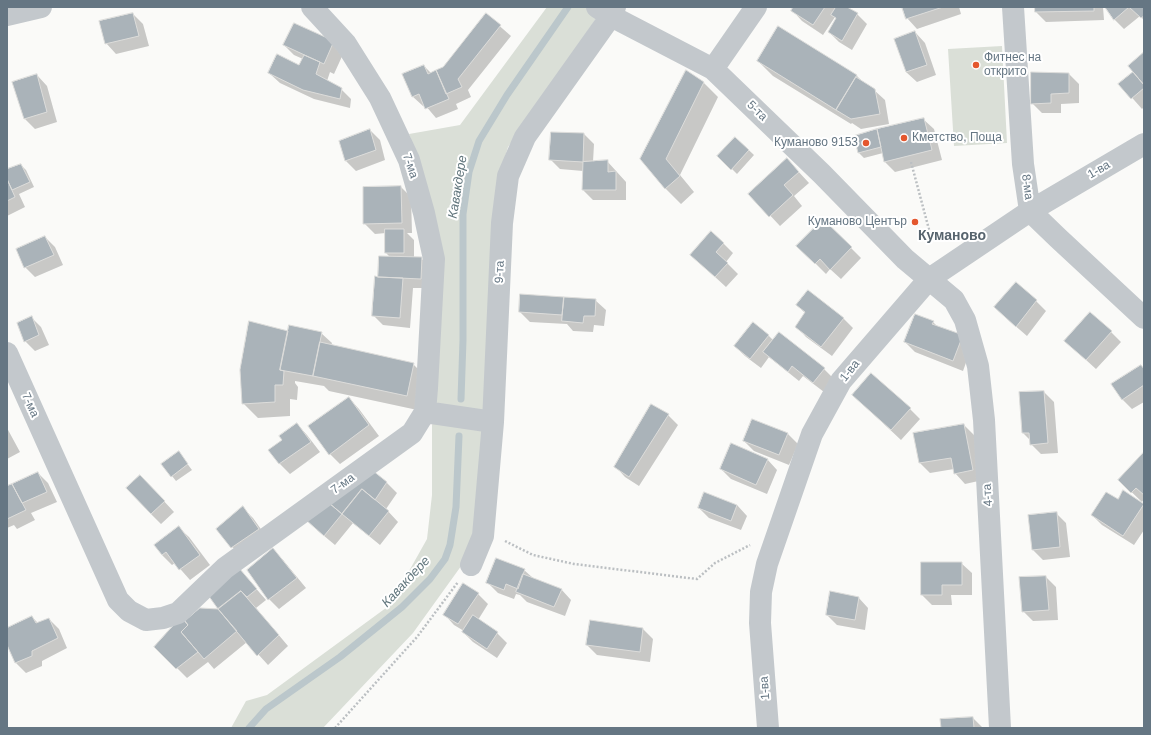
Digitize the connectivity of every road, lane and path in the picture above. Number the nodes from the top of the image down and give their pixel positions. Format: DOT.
graph roads {
  1 [pos="41,7"];
  2 [pos="312,7"];
  3 [pos="756,7"];
  4 [pos="1013,7"];
  5 [pos="608,10"];
  6 [pos="7,15"];
  7 [pos="713,68"];
  8 [pos="1144,144"];
  9 [pos="911,162"];
  10 [pos="1030,211"];
  11 [pos="931,237"];
  12 [pos="928,279"];
  13 [pos="1144,318"];
  14 [pos="7,353"];
  15 [pos="424,412"];
  16 [pos="493,422"];
  17 [pos="776,536"];
  18 [pos="501,538"];
  19 [pos="471,565"];
  20 [pos="335,728"];
  21 [pos="768,728"];
  22 [pos="1000,728"];
  1 -- 6 [label="street"];
  2 -- 15 [label="street, 7-ма"];
  3 -- 7 [label="street"];
  4 -- 10 [label="street, 8-ма"];
  5 -- 7 [label="street, 5-та"];
  5 -- 16 [label="street, 9-та"];
  7 -- 12 [label="street, 5-та"];
  8 -- 10 [label="street, 1-ва"];
  9 -- 11 [label="path"];
  10 -- 12 [label="street, 1-ва"];
  10 -- 13 [label="street, 8-ма"];
  12 -- 17 [label="street, 1-ва"];
  12 -- 22 [label="street, 4-та"];
  14 -- 15 [label="street, 7-ма"];
  15 -- 16 [label="street"];
  16 -- 19 [label="street, 9-та"];
  17 -- 18 [label="path"];
  17 -- 21 [label="street, 1-ва"];
  19 -- 20 [label="path"];
}
